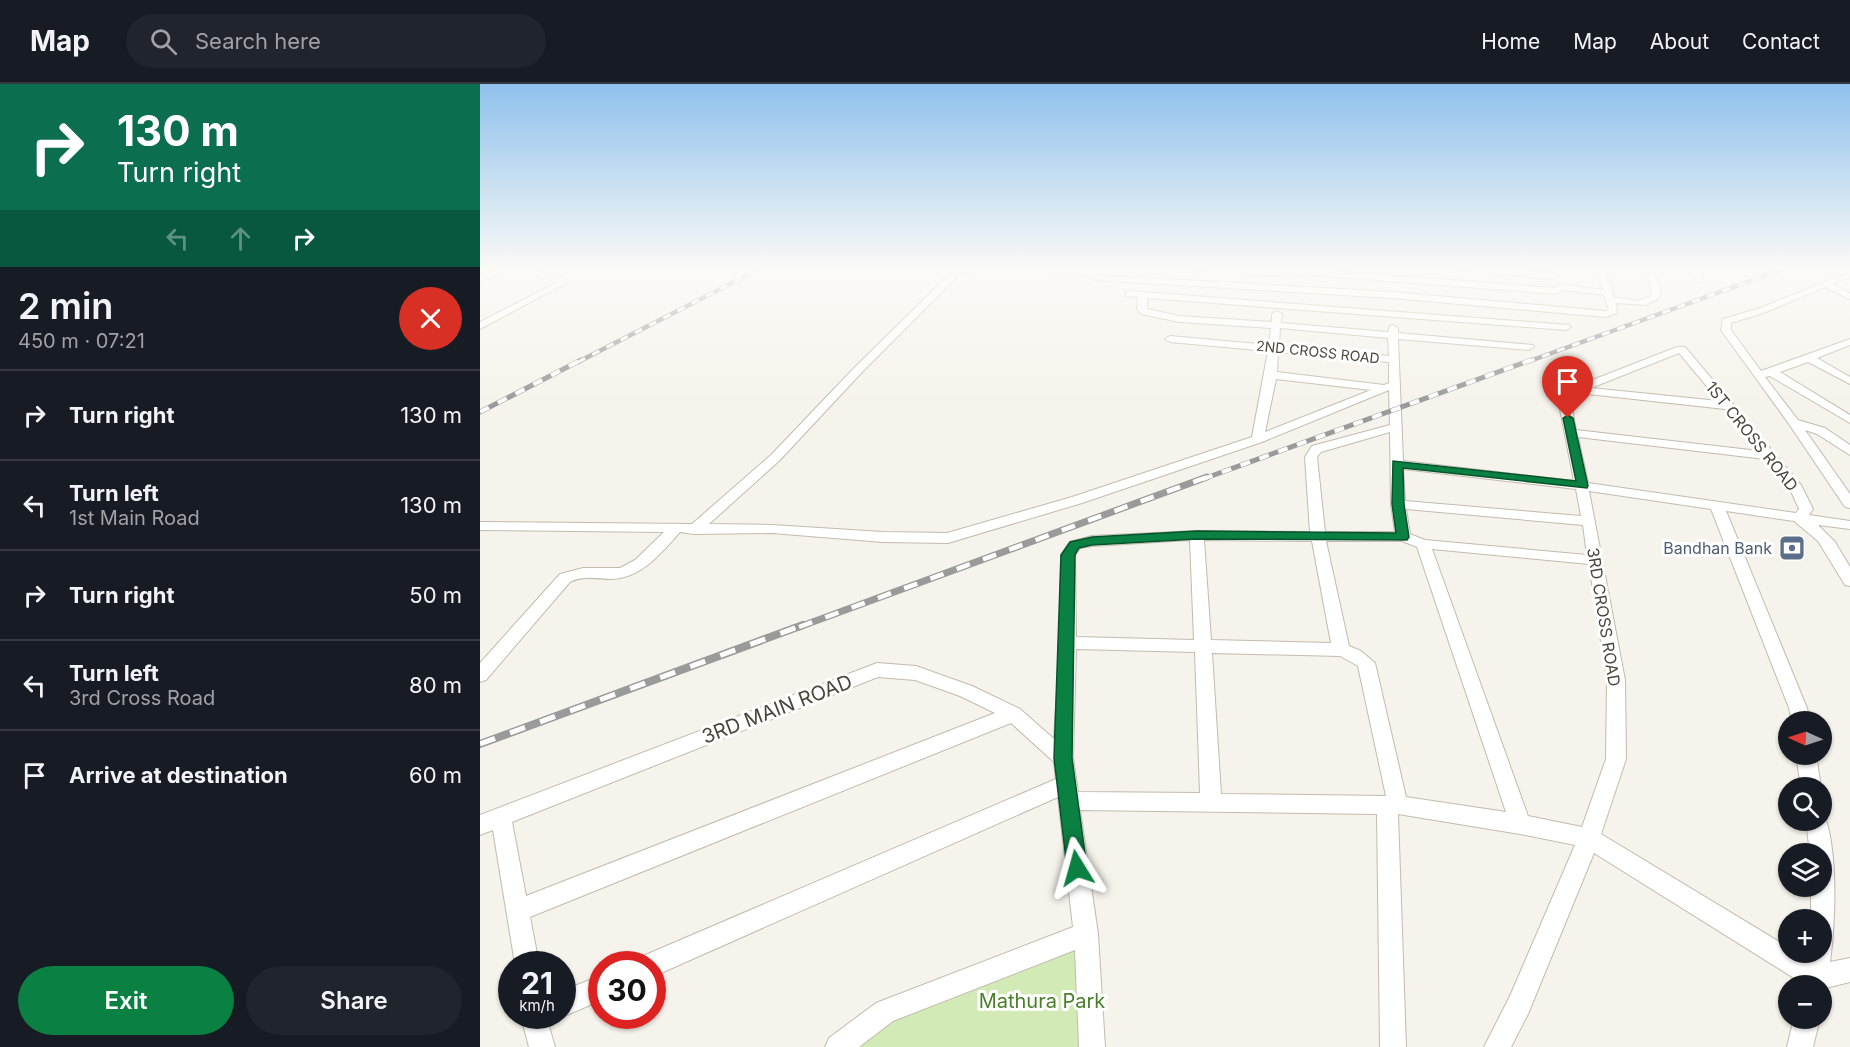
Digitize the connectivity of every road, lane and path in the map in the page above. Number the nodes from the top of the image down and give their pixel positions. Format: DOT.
graph roads {
  1 [pos="505,313"];
  2 [pos="915,313"];
  3 [pos="1149,313"];
  4 [pos="1277,313"];
  5 [pos="1370,313"];
  6 [pos="1751,313"];
  7 [pos="1393,315"];
  8 [pos="1275,325"];
  9 [pos="480,326"];
  10 [pos="1566,327"];
  11 [pos="1393,336"];
  12 [pos="1170,339"];
  13 [pos="1850,342"];
  14 [pos="1273,347"];
  15 [pos="1529,347"];
  16 [pos="1808,357"];
  17 [pos="1393,359"];
  18 [pos="1772,372"];
  19 [pos="1271,375"];
  20 [pos="1759,375"];
  21 [pos="1850,381"];
  22 [pos="1390,387"];
  23 [pos="1576,390"];
  24 [pos="1729,406"];
  25 [pos="1850,420"];
  26 [pos="1794,422"];
  27 [pos="1396,427"];
  28 [pos="1571,433"];
  29 [pos="1258,439"];
  30 [pos="1850,451"];
  31 [pos="1771,456"];
  32 [pos="1397,464"];
  33 [pos="1582,486"];
  34 [pos="1848,500"];
  35 [pos="1398,504"];
  36 [pos="1717,506"];
  37 [pos="1804,519"];
  38 [pos="1589,521"];
  39 [pos="1850,525"];
  40 [pos="480,526"];
  41 [pos="675,530"];
  42 [pos="694,530"];
  43 [pos="1197,535"];
  44 [pos="1318,537"];
  45 [pos="1403,537"];
  46 [pos="1423,544"];
  47 [pos="1594,560"];
  48 [pos="1850,581"];
  49 [pos="1068,643"];
  50 [pos="1202,645"];
  51 [pos="1341,650"];
  52 [pos="480,675"];
  53 [pos="1799,711"];
  54 [pos="1012,714"];
  55 [pos="1063,758"];
  56 [pos="1067,793"];
  57 [pos="1211,802"];
  58 [pos="1392,806"];
  59 [pos="490,821"];
  60 [pos="1520,824"];
  61 [pos="1818,831"];
  62 [pos="1589,838"];
  63 [pos="519,910"];
  64 [pos="1086,934"];
  65 [pos="525,951"];
  66 [pos="666,959"];
  67 [pos="1850,970"];
  68 [pos="1804,975"];
  69 [pos="1816,975"];
  70 [pos="1832,976"];
  71 [pos="538,1029"];
  72 [pos="1804,1029"];
  73 [pos="542,1047"];
  74 [pos="838,1047"];
  75 [pos="1092,1047"];
  76 [pos="1393,1047"];
  77 [pos="1497,1047"];
  78 [pos="1800,1047"];
  1 -- 9 [label="street"];
  2 -- 42 [label="street"];
  3 -- 8 [label="street"];
  4 -- 8 [label="street"];
  5 -- 7 [label="street"];
  6 -- 20 [label="street"];
  7 -- 10 [label="street"];
  7 -- 11 [label="street"];
  8 -- 11 [label="street"];
  8 -- 14 [label="street"];
  11 -- 15 [label="street"];
  11 -- 17 [label="street"];
  12 -- 14 [label="street, 2ND CROSS ROAD"];
  13 -- 16 [label="street"];
  14 -- 17 [label="street, 2ND CROSS ROAD"];
  14 -- 19 [label="street"];
  16 -- 18 [label="street"];
  16 -- 21 [label="street"];
  17 -- 22 [label="street"];
  18 -- 20 [label="street"];
  18 -- 25 [label="street"];
  19 -- 22 [label="street"];
  19 -- 29 [label="street"];
  20 -- 26 [label="street"];
  22 -- 27 [label="street"];
  22 -- 29 [label="street"];
  23 -- 24 [label="street"];
  23 -- 24 [label="street, 1ST CROSS ROAD"];
  23 -- 28 [label="street, 3RD CROSS ROAD"];
  24 -- 31 [label="street, 1ST CROSS ROAD"];
  26 -- 30 [label="street"];
  26 -- 34 [label="street"];
  27 -- 32 [label="street"];
  27 -- 44 [label="street"];
  28 -- 31 [label="street"];
  28 -- 33 [label="street, 3RD CROSS ROAD"];
  29 -- 42 [label="street"];
  31 -- 37 [label="street, 1ST CROSS ROAD"];
  32 -- 33 [label="street"];
  32 -- 35 [label="street"];
  33 -- 36 [label="street"];
  33 -- 38 [label="street, 3RD CROSS ROAD"];
  35 -- 38 [label="street"];
  35 -- 45 [label="street"];
  36 -- 37 [label="street"];
  36 -- 53 [label="street"];
  37 -- 39 [label="street"];
  37 -- 48 [label="street"];
  38 -- 47 [label="street, 3RD CROSS ROAD"];
  40 -- 41 [label="street"];
  41 -- 42 [label="street"];
  41 -- 52 [label="street"];
  43 -- 44 [label="street"];
  43 -- 49 [label="street"];
  43 -- 50 [label="street"];
  44 -- 45 [label="street"];
  44 -- 51 [label="street"];
  45 -- 46 [label="street"];
  46 -- 47 [label="street"];
  46 -- 60 [label="street"];
  47 -- 62 [label="street, 3RD CROSS ROAD"];
  49 -- 50 [label="street"];
  49 -- 55 [label="street"];
  50 -- 51 [label="street"];
  50 -- 57 [label="street"];
  51 -- 58 [label="street"];
  54 -- 55 [label="street, 3RD MAIN ROAD"];
  54 -- 59 [label="street, 3RD MAIN ROAD"];
  54 -- 63 [label="street"];
  55 -- 56 [label="street"];
  56 -- 57 [label="street"];
  56 -- 64 [label="street"];
  56 -- 66 [label="street"];
  57 -- 58 [label="street"];
  58 -- 60 [label="street"];
  58 -- 76 [label="street"];
  59 -- 63 [label="street"];
  60 -- 62 [label="street"];
  61 -- 69 [label="street"];
  62 -- 68 [label="street"];
  62 -- 77 [label="street, 3RD CROSS ROAD"];
  63 -- 65 [label="street"];
  64 -- 74 [label="street"];
  64 -- 75 [label="street"];
  67 -- 70 [label="street"];
  71 -- 73 [label="street"];
  72 -- 78 [label="street"];
}
